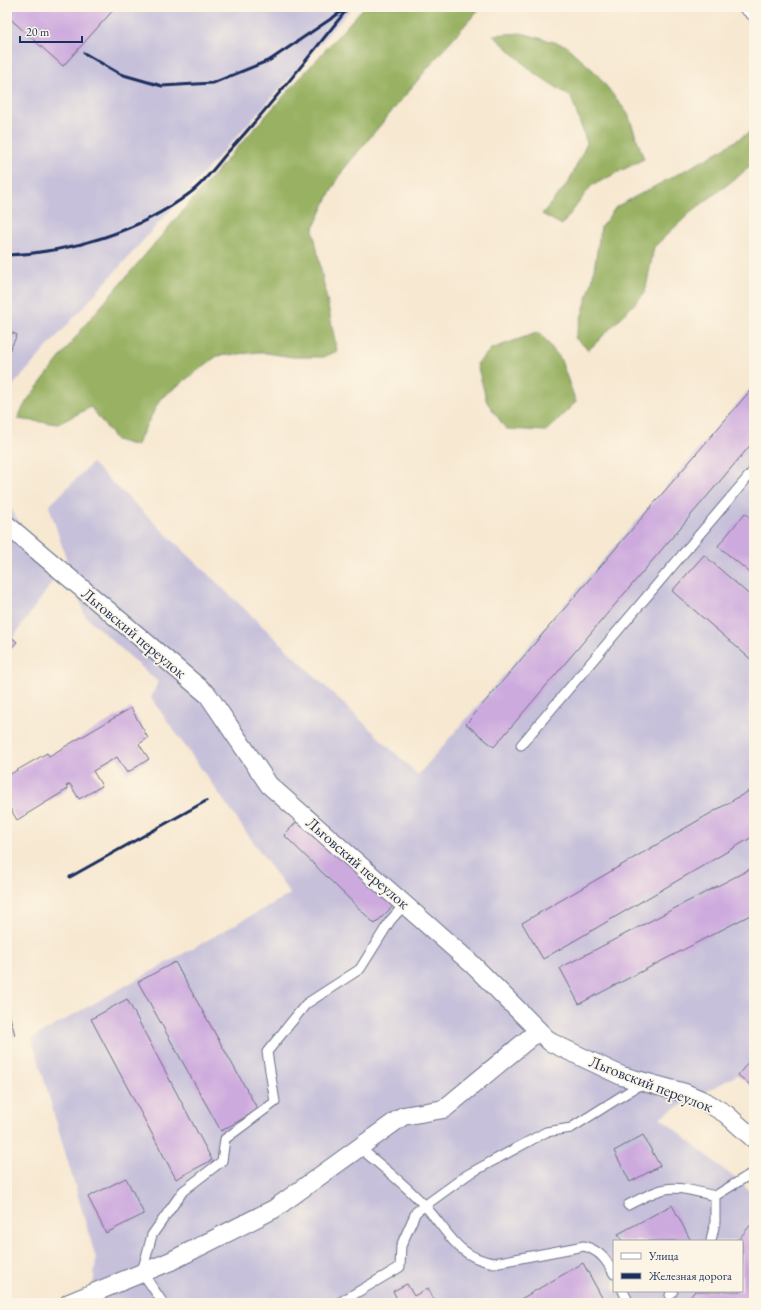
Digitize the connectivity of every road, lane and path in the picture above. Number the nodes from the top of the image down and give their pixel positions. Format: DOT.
graph roads {
  1 [pos="742,7"];
  2 [pos="754,17"];
  3 [pos="754,470"];
  4 [pos="7,525"];
  5 [pos="521,745"];
  6 [pos="405,904"];
  7 [pos="538,1031"];
  8 [pos="646,1081"];
  9 [pos="754,1138"];
  10 [pos="359,1147"];
  11 [pos="754,1172"];
  12 [pos="715,1196"];
  13 [pos="628,1205"];
  14 [pos="425,1206"];
  15 [pos="711,1240"];
  16 [pos="142,1272"];
  17 [pos="613,1272"];
  18 [pos="624,1292"];
  19 [pos="69,1303"];
  20 [pos="163,1303"];
  21 [pos="339,1303"];
  22 [pos="629,1303"];
  1 -- 2 [label="lane"];
  3 -- 5 [label="lane"];
  4 -- 6 [label="street, Льговский переулок"];
  6 -- 7 [label="street, Льговский переулок"];
  6 -- 16 [label="lane"];
  7 -- 8 [label="street, Льговский переулок"];
  7 -- 10 [label="street"];
  8 -- 9 [label="street, Льговский переулок"];
  8 -- 14 [label="lane"];
  10 -- 14 [label="lane"];
  10 -- 16 [label="street"];
  11 -- 12 [label="lane"];
  12 -- 13 [label="lane"];
  12 -- 15 [label="lane"];
  14 -- 17 [label="lane"];
  14 -- 21 [label="lane"];
  16 -- 19 [label="street"];
  16 -- 20 [label="lane"];
  18 -- 22 [label="lane"];
}
